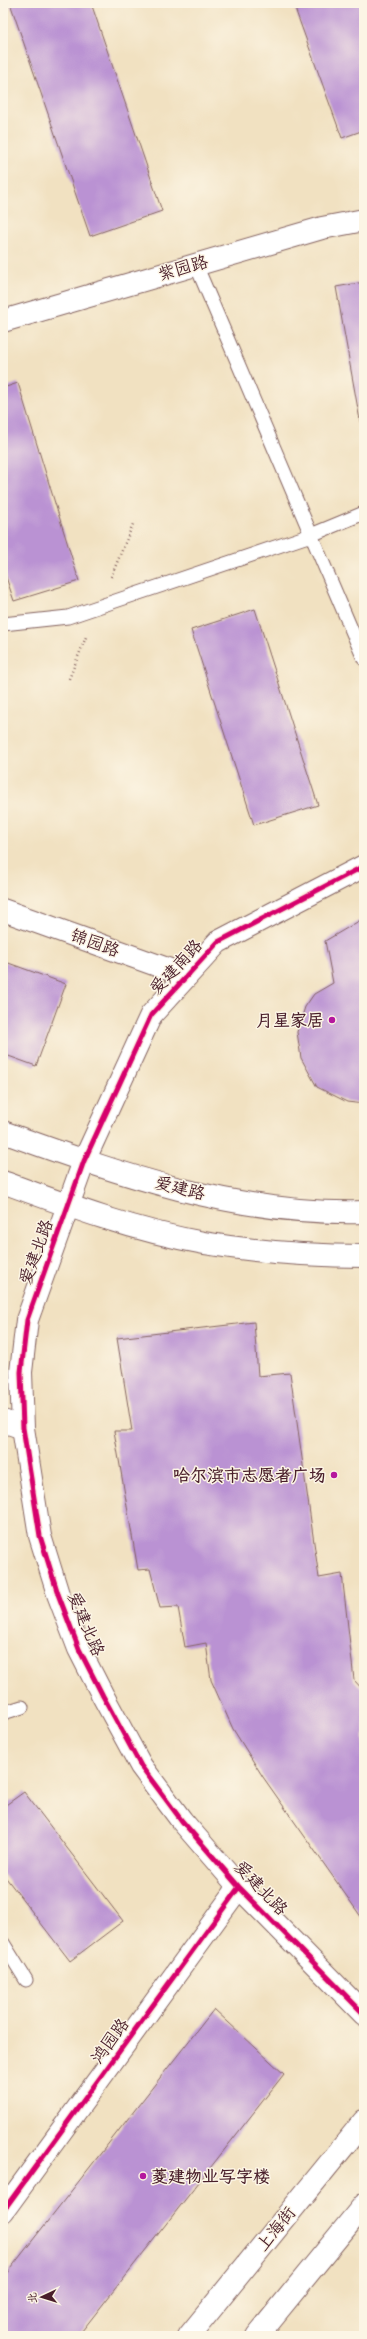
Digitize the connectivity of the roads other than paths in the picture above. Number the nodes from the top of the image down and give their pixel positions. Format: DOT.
graph roads {
  1 [pos="364,220"];
  2 [pos="196,265"];
  3 [pos="3,321"];
  4 [pos="364,513"];
  5 [pos="311,535"];
  6 [pos="3,624"];
  7 [pos="364,658"];
  8 [pos="364,866"];
  9 [pos="3,910"];
  10 [pos="187,976"];
  11 [pos="3,1132"];
  12 [pos="84,1161"];
  13 [pos="3,1182"];
  14 [pos="68,1206"];
  15 [pos="364,1212"];
  16 [pos="364,1256"];
  17 [pos="3,1421"];
  18 [pos="23,1428"];
  19 [pos="22,1707"];
  20 [pos="3,1713"];
  21 [pos="239,1887"];
  22 [pos="3,1943"];
  23 [pos="26,1980"];
  24 [pos="364,2014"];
  25 [pos="364,2121"];
  26 [pos="364,2205"];
  27 [pos="3,2211"];
  28 [pos="189,2336"];
  29 [pos="257,2336"];
  1 -- 2 [label="street, 紫园路"];
  2 -- 3 [label="street, 紫园路"];
  2 -- 5 [label="lane"];
  4 -- 5 [label="lane"];
  5 -- 6 [label="lane"];
  5 -- 7 [label="lane"];
  8 -- 10 [label="street, 爱建南路"];
  9 -- 10 [label="street, 锦园路"];
  10 -- 12 [label="street, 爱建南路"];
  11 -- 12 [label="street, 爱建路"];
  12 -- 14 [label="street, 爱建北路"];
  12 -- 15 [label="street, 爱建路"];
  13 -- 14 [label="street"];
  14 -- 16 [label="street"];
  14 -- 18 [label="street, 爱建北路"];
  17 -- 18 [label="street"];
  18 -- 21 [label="street, 爱建北路"];
  19 -- 20 [label="lane"];
  21 -- 24 [label="street, 爱建北路"];
  21 -- 27 [label="street, 鸿园路"];
  22 -- 23 [label="lane"];
  25 -- 28 [label="street, 上海街"];
  26 -- 29 [label="street"];
}
